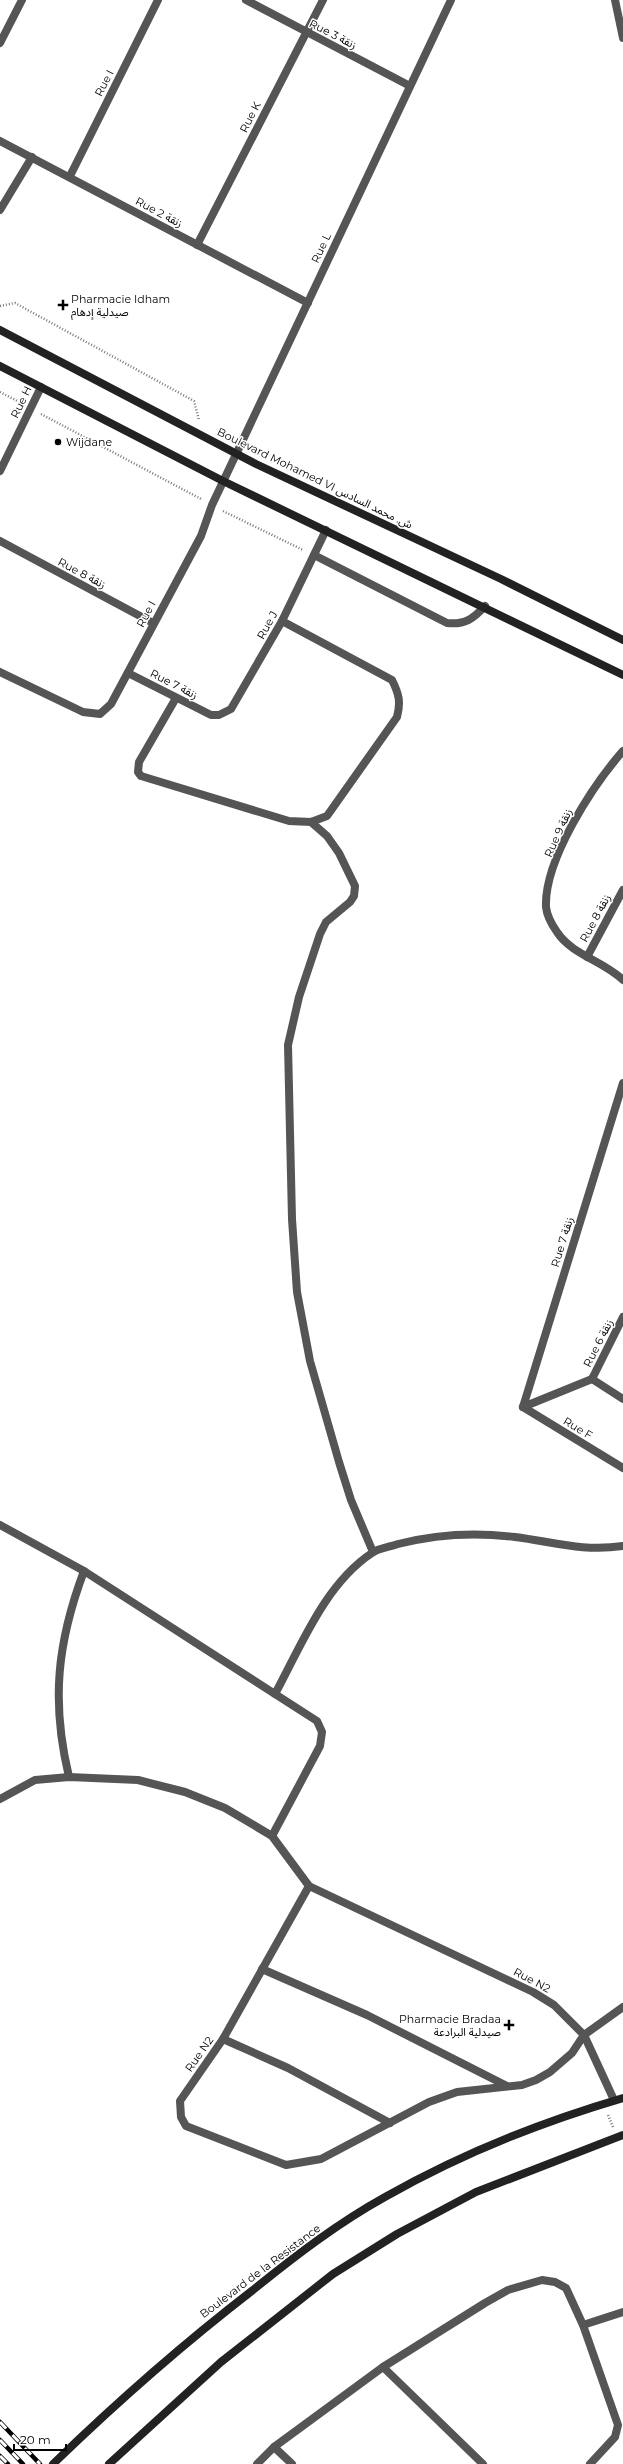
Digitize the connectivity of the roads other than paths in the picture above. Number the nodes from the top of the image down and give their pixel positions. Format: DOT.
graph roads {
  1 [pos="22,0"];
  2 [pos="158,0"];
  3 [pos="246,0"];
  4 [pos="323,0"];
  5 [pos="451,0"];
  6 [pos="615,0"];
  7 [pos="306,32"];
  8 [pos="623,38"];
  9 [pos="0,43"];
  10 [pos="410,86"];
  11 [pos="0,141"];
  12 [pos="32,157"];
  13 [pos="70,176"];
  14 [pos="0,210"];
  15 [pos="197,245"];
  16 [pos="308,302"];
  17 [pos="0,330"];
  18 [pos="0,366"];
  19 [pos="41,387"];
  20 [pos="237,452"];
  21 [pos="0,471"];
  22 [pos="223,481"];
  23 [pos="212,505"];
  24 [pos="326,530"];
  25 [pos="0,541"];
  26 [pos="314,556"];
  27 [pos="485,606"];
  28 [pos="282,621"];
  29 [pos="153,623"];
  30 [pos="623,640"];
  31 [pos="0,672"];
  32 [pos="128,673"];
  33 [pos="623,675"];
  34 [pos="176,698"];
  35 [pos="211,715"];
  36 [pos="623,751"];
  37 [pos="311,822"];
  38 [pos="623,890"];
  39 [pos="587,957"];
  40 [pos="623,980"];
  41 [pos="623,1083"];
  42 [pos="623,1317"];
  43 [pos="614,1336"];
  44 [pos="623,1340"];
  45 [pos="592,1379"];
  46 [pos="623,1399"];
  47 [pos="522,1407"];
  48 [pos="623,1468"];
  49 [pos="0,1525"];
  50 [pos="623,1546"];
  51 [pos="373,1552"];
  52 [pos="84,1571"];
  53 [pos="275,1694"];
  54 [pos="69,1777"];
  55 [pos="0,1799"];
  56 [pos="272,1836"];
  57 [pos="309,1886"];
  58 [pos="262,1969"];
  59 [pos="623,2007"];
  60 [pos="584,2035"];
  61 [pos="223,2039"];
  62 [pos="508,2086"];
  63 [pos="623,2098"];
  64 [pos="614,2100"];
  65 [pos="390,2123"];
  66 [pos="620,2136"];
  67 [pos="623,2312"];
  68 [pos="583,2325"];
  69 [pos="383,2367"];
  70 [pos="274,2447"];
  71 [pos="53,2464"];
  72 [pos="109,2464"];
  73 [pos="257,2464"];
  74 [pos="292,2464"];
  75 [pos="483,2464"];
  76 [pos="590,2464"];
  1 -- 9 [label="street"];
  2 -- 13 [label="street, Rue I"];
  3 -- 7 [label="street, Rue 3 زنقة"];
  4 -- 7 [label="street, Rue K"];
  5 -- 10 [label="street, Rue L"];
  6 -- 8 [label="street"];
  7 -- 10 [label="street, Rue 3 زنقة"];
  7 -- 15 [label="street, Rue K"];
  10 -- 16 [label="street, Rue L"];
  11 -- 12 [label="street, Rue 2 زنقة"];
  12 -- 13 [label="street, Rue 2 زنقة"];
  12 -- 14 [label="street"];
  13 -- 15 [label="street, Rue 2 زنقة"];
  15 -- 16 [label="street, Rue 2 زنقة"];
  16 -- 20 [label="street, Rue L"];
  17 -- 20 [label="main road, Boulevard Mohamed VI ش. محمد السادس"];
  18 -- 19 [label="main road"];
  19 -- 21 [label="street, Rue H"];
  19 -- 22 [label="main road"];
  20 -- 22 [label="street, Rue L"];
  20 -- 30 [label="main road, Boulevard Mohamed VI ش. محمد السادس"];
  22 -- 23 [label="street, Rue L"];
  22 -- 24 [label="main road"];
  23 -- 29 [label="street, Rue I"];
  24 -- 26 [label="street, Rue J"];
  24 -- 27 [label="main road"];
  25 -- 29 [label="street, Rue 8 زنقة"];
  26 -- 27 [label="street"];
  26 -- 28 [label="street, Rue J"];
  27 -- 33 [label="main road"];
  28 -- 35 [label="street, Rue J"];
  28 -- 37 [label="street"];
  29 -- 32 [label="street, Rue I"];
  31 -- 32 [label="street, Rue I"];
  32 -- 34 [label="street, Rue 7 زنقة"];
  34 -- 35 [label="street, Rue 7 زنقة"];
  34 -- 37 [label="street"];
  36 -- 39 [label="street, Rue 9 زنقة"];
  37 -- 51 [label="street"];
  38 -- 39 [label="street, Rue 8 زنقة"];
  39 -- 40 [label="street"];
  41 -- 47 [label="street, Rue 7 زنقة"];
  42 -- 43 [label="street, Rue 6 زنقة"];
  43 -- 44 [label="street"];
  43 -- 45 [label="street, Rue 6 زنقة"];
  45 -- 46 [label="street"];
  45 -- 47 [label="street"];
  47 -- 48 [label="street, Rue F"];
  49 -- 52 [label="street"];
  50 -- 51 [label="street"];
  51 -- 53 [label="street"];
  52 -- 53 [label="street"];
  52 -- 54 [label="street"];
  53 -- 56 [label="street"];
  54 -- 55 [label="street"];
  54 -- 56 [label="street"];
  56 -- 57 [label="street"];
  57 -- 58 [label="street, Rue N2"];
  57 -- 60 [label="street, Rue N2"];
  58 -- 61 [label="street, Rue N2"];
  58 -- 62 [label="street"];
  59 -- 60 [label="street, Rue N2"];
  60 -- 62 [label="street, Rue N2"];
  60 -- 64 [label="street"];
  61 -- 65 [label="street"];
  61 -- 65 [label="street, Rue N2"];
  62 -- 65 [label="street, Rue N2"];
  63 -- 64 [label="main road, Boulevard de la Resistance"];
  64 -- 71 [label="main road, Boulevard de la Resistance"];
  66 -- 72 [label="main road"];
  67 -- 68 [label="street"];
  68 -- 69 [label="street"];
  68 -- 76 [label="street"];
  69 -- 70 [label="street"];
  69 -- 75 [label="street"];
  70 -- 73 [label="street"];
  70 -- 74 [label="street"];
}
